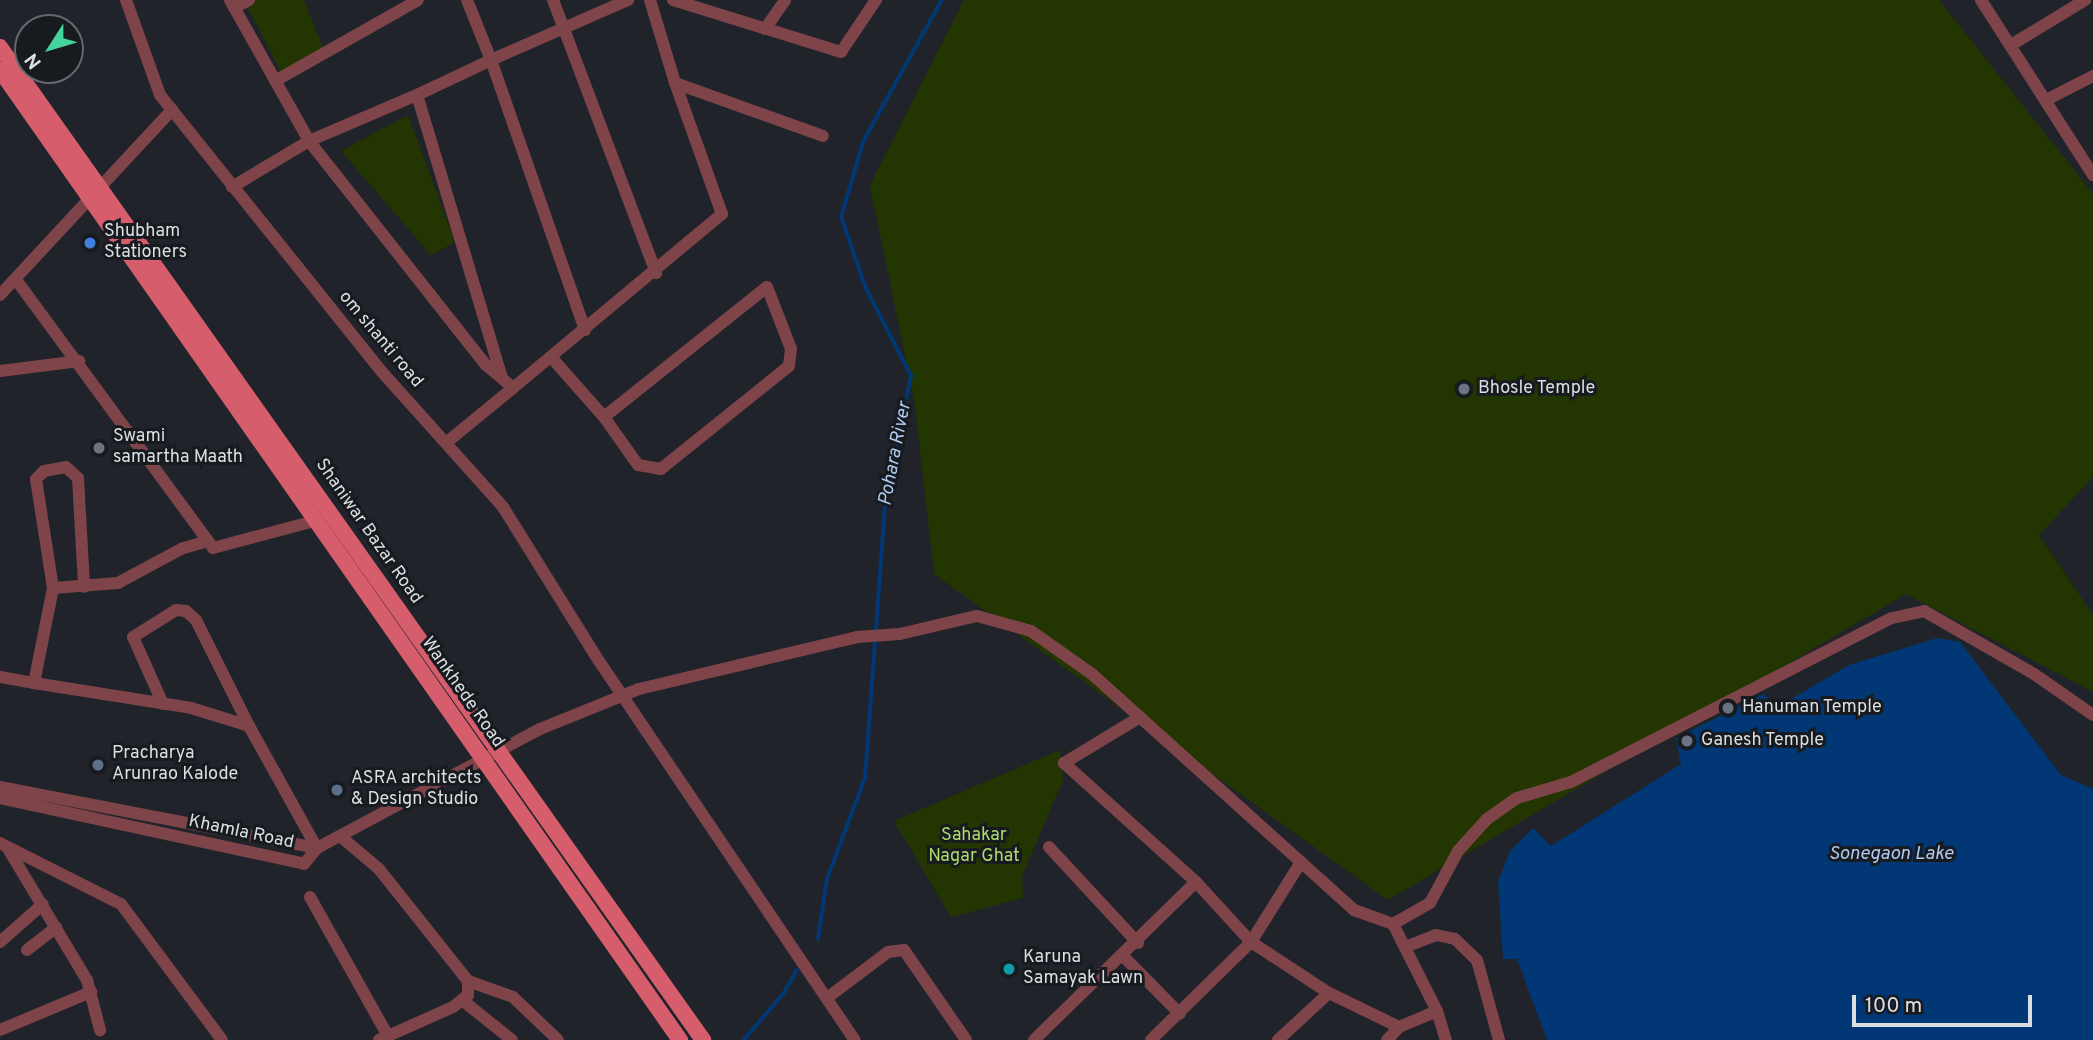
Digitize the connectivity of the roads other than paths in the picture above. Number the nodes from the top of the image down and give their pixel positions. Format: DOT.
graph roads {
  1 [pos="126,0"];
  2 [pos="249,0"];
  3 [pos="418,0"];
  4 [pos="467,0"];
  5 [pos="553,0"];
  6 [pos="628,0"];
  7 [pos="650,0"];
  8 [pos="673,0"];
  9 [pos="785,0"];
  10 [pos="876,0"];
  11 [pos="1981,0"];
  12 [pos="2085,0"];
  13 [pos="232,4"];
  14 [pos="564,25"];
  15 [pos="765,29"];
  16 [pos="2011,45"];
  17 [pos="0,47"];
  18 [pos="491,60"];
  19 [pos="0,70"];
  20 [pos="2092,74"];
  21 [pos="275,81"];
  22 [pos="675,83"];
  23 [pos="417,95"];
  24 [pos="2048,99"];
  25 [pos="172,110"];
  26 [pos="823,136"];
  27 [pos="309,141"];
  28 [pos="2093,175"];
  29 [pos="232,187"];
  30 [pos="94,191"];
  31 [pos="656,273"];
  32 [pos="17,281"];
  33 [pos="0,295"];
  34 [pos="585,330"];
  35 [pos="551,357"];
  36 [pos="79,361"];
  37 [pos="0,371"];
  38 [pos="502,378"];
  39 [pos="513,388"];
  40 [pos="604,417"];
  41 [pos="447,442"];
  42 [pos="30,478"];
  43 [pos="318,520"];
  44 [pos="208,541"];
  45 [pos="84,587"];
  46 [pos="51,590"];
  47 [pos="0,677"];
  48 [pos="34,683"];
  49 [pos="624,695"];
  50 [pos="163,704"];
  51 [pos="2093,715"];
  52 [pos="1140,717"];
  53 [pos="249,726"];
  54 [pos="501,752"];
  55 [pos="486,760"];
  56 [pos="0,786"];
  57 [pos="0,798"];
  58 [pos="340,836"];
  59 [pos="3,845"];
  60 [pos="1049,847"];
  61 [pos="317,848"];
  62 [pos="1301,862"];
  63 [pos="1196,882"];
  64 [pos="310,897"];
  65 [pos="43,904"];
  66 [pos="1393,925"];
  67 [pos="56,927"];
  68 [pos="0,942"];
  69 [pos="1251,942"];
  70 [pos="1138,943"];
  71 [pos="1405,947"];
  72 [pos="27,950"];
  73 [pos="1123,956"];
  74 [pos="468,981"];
  75 [pos="90,992"];
  76 [pos="1329,993"];
  77 [pos="827,998"];
  78 [pos="462,1000"];
  79 [pos="1437,1011"];
  80 [pos="1180,1014"];
  81 [pos="692,1025"];
  82 [pos="1399,1027"];
  83 [pos="0,1030"];
  84 [pos="100,1030"];
  85 [pos="383,1038"];
  86 [pos="674,1038"];
  87 [pos="222,1040"];
  88 [pos="512,1040"];
  89 [pos="558,1040"];
  90 [pos="703,1040"];
  91 [pos="855,1040"];
  92 [pos="967,1040"];
  93 [pos="1034,1040"];
  94 [pos="1151,1040"];
  95 [pos="1278,1040"];
  96 [pos="1387,1040"];
  97 [pos="1446,1040"];
  98 [pos="1499,1040"];
  1 -- 25 [label="street, om shanti road"];
  2 -- 13 [label="street"];
  3 -- 21 [label="street"];
  4 -- 18 [label="street"];
  5 -- 14 [label="street"];
  6 -- 14 [label="street"];
  7 -- 22 [label="street"];
  8 -- 15 [label="street"];
  9 -- 15 [label="street"];
  10 -- 15 [label="street"];
  11 -- 16 [label="street"];
  12 -- 16 [label="street"];
  13 -- 21 [label="street"];
  14 -- 18 [label="street"];
  14 -- 31 [label="street"];
  16 -- 24 [label="street"];
  17 -- 30 [label="main road, Shaniwar Bazar Road"];
  18 -- 23 [label="street"];
  18 -- 34 [label="street"];
  19 -- 30 [label="main road"];
  20 -- 24 [label="street"];
  21 -- 27 [label="street"];
  22 -- 26 [label="street"];
  22 -- 31 [label="street"];
  23 -- 27 [label="street"];
  23 -- 38 [label="street"];
  24 -- 28 [label="street"];
  25 -- 29 [label="street, om shanti road"];
  25 -- 30 [label="street"];
  27 -- 29 [label="street"];
  27 -- 38 [label="street"];
  29 -- 41 [label="street, om shanti road"];
  30 -- 32 [label="street"];
  30 -- 43 [label="main road, Wankhede Road"];
  30 -- 54 [label="main road, Shaniwar Bazar Road"];
  31 -- 34 [label="street"];
  32 -- 33 [label="street"];
  32 -- 36 [label="street"];
  34 -- 35 [label="street"];
  35 -- 39 [label="street"];
  35 -- 40 [label="street"];
  36 -- 37 [label="street"];
  36 -- 44 [label="street"];
  38 -- 39 [label="street"];
  39 -- 41 [label="street"];
  40 -- 40 [label="street"];
  41 -- 49 [label="street, om shanti road"];
  42 -- 46 [label="street"];
  43 -- 44 [label="street"];
  43 -- 55 [label="main road, Wankhede Road"];
  44 -- 45 [label="street"];
  45 -- 46 [label="street"];
  45 -- 46 [label="street"];
  46 -- 48 [label="street"];
  47 -- 48 [label="street"];
  48 -- 50 [label="street"];
  49 -- 52 [label="street"];
  49 -- 54 [label="street"];
  49 -- 77 [label="street, om shanti road"];
  50 -- 53 [label="street"];
  50 -- 53 [label="street"];
  51 -- 66 [label="street"];
  52 -- 62 [label="street"];
  52 -- 63 [label="street"];
  53 -- 61 [label="street"];
  54 -- 55 [label="street"];
  54 -- 81 [label="main road, Shaniwar Bazar Road"];
  55 -- 58 [label="street"];
  55 -- 86 [label="main road, Wankhede Road"];
  56 -- 61 [label="street, Khamla Road"];
  57 -- 61 [label="street, Khamla Road"];
  58 -- 61 [label="street"];
  58 -- 74 [label="street"];
  59 -- 65 [label="street"];
  59 -- 87 [label="street"];
  60 -- 70 [label="street"];
  62 -- 66 [label="street"];
  62 -- 69 [label="street"];
  63 -- 69 [label="street"];
  63 -- 70 [label="street"];
  64 -- 85 [label="street"];
  65 -- 67 [label="street"];
  65 -- 68 [label="street"];
  66 -- 71 [label="street"];
  67 -- 72 [label="street"];
  67 -- 75 [label="street"];
  69 -- 76 [label="street"];
  69 -- 80 [label="street"];
  70 -- 73 [label="street"];
  71 -- 79 [label="street"];
  71 -- 98 [label="street"];
  73 -- 80 [label="street"];
  73 -- 93 [label="street"];
  74 -- 78 [label="street"];
  74 -- 89 [label="street"];
  75 -- 83 [label="street"];
  75 -- 84 [label="street"];
  76 -- 82 [label="street"];
  76 -- 95 [label="street"];
  77 -- 91 [label="street, om shanti road"];
  77 -- 92 [label="street"];
  78 -- 85 [label="street"];
  78 -- 88 [label="street"];
  79 -- 82 [label="street"];
  79 -- 97 [label="street"];
  80 -- 94 [label="street"];
  81 -- 86 [label="main road"];
  81 -- 90 [label="main road, Shaniwar Bazar Road"];
  82 -- 96 [label="street"];
}
